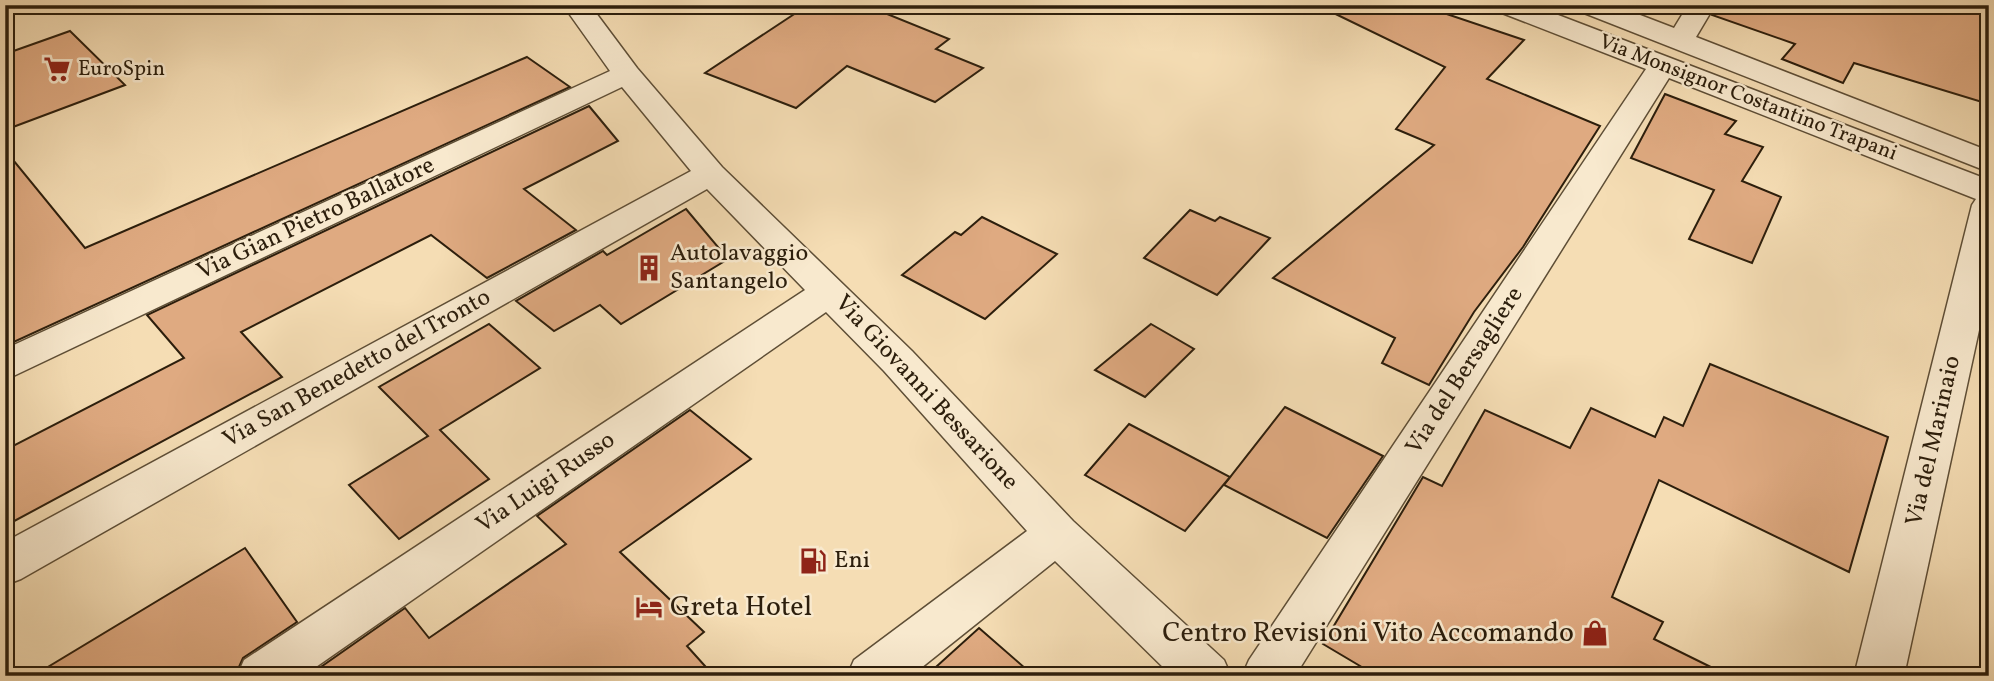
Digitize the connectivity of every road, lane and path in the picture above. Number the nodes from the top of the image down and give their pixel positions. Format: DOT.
graph roads {
  1 [pos="576,5"];
  2 [pos="1507,5"];
  3 [pos="1589,5"];
  4 [pos="1702,5"];
  5 [pos="1671,54"];
  6 [pos="627,74"];
  7 [pos="1989,162"];
  8 [pos="710,174"];
  9 [pos="1989,192"];
  10 [pos="1989,205"];
  11 [pos="830,290"];
  12 [pos="5,366"];
  13 [pos="1057,534"];
  14 [pos="5,565"];
  15 [pos="262,676"];
  16 [pos="872,676"];
  17 [pos="1206,676"];
  18 [pos="1267,676"];
  19 [pos="1879,676"];
  1 -- 6 [label="street, Via Giovanni Bessarione"];
  2 -- 5 [label="street, Via Monsignor Costantino Trapani"];
  3 -- 5 [label="street, Via Monsignor Costantino Trapani"];
  4 -- 5 [label="street, Via del Bersagliere"];
  5 -- 7 [label="street, Via Monsignor Costantino Trapani"];
  5 -- 9 [label="street, Via Monsignor Costantino Trapani"];
  5 -- 18 [label="street, Via del Bersagliere"];
  6 -- 8 [label="street, Via Giovanni Bessarione"];
  6 -- 12 [label="street, Via Gian Pietro Ballatore"];
  8 -- 11 [label="street, Via Giovanni Bessarione"];
  8 -- 14 [label="street, Via San Benedetto del Tronto"];
  10 -- 19 [label="street, Via del Marinaio"];
  11 -- 13 [label="street, Via Giovanni Bessarione"];
  11 -- 15 [label="street, Via Luigi Russo"];
  13 -- 16 [label="street"];
  13 -- 17 [label="street, Via Giovanni Bessarione"];
}
